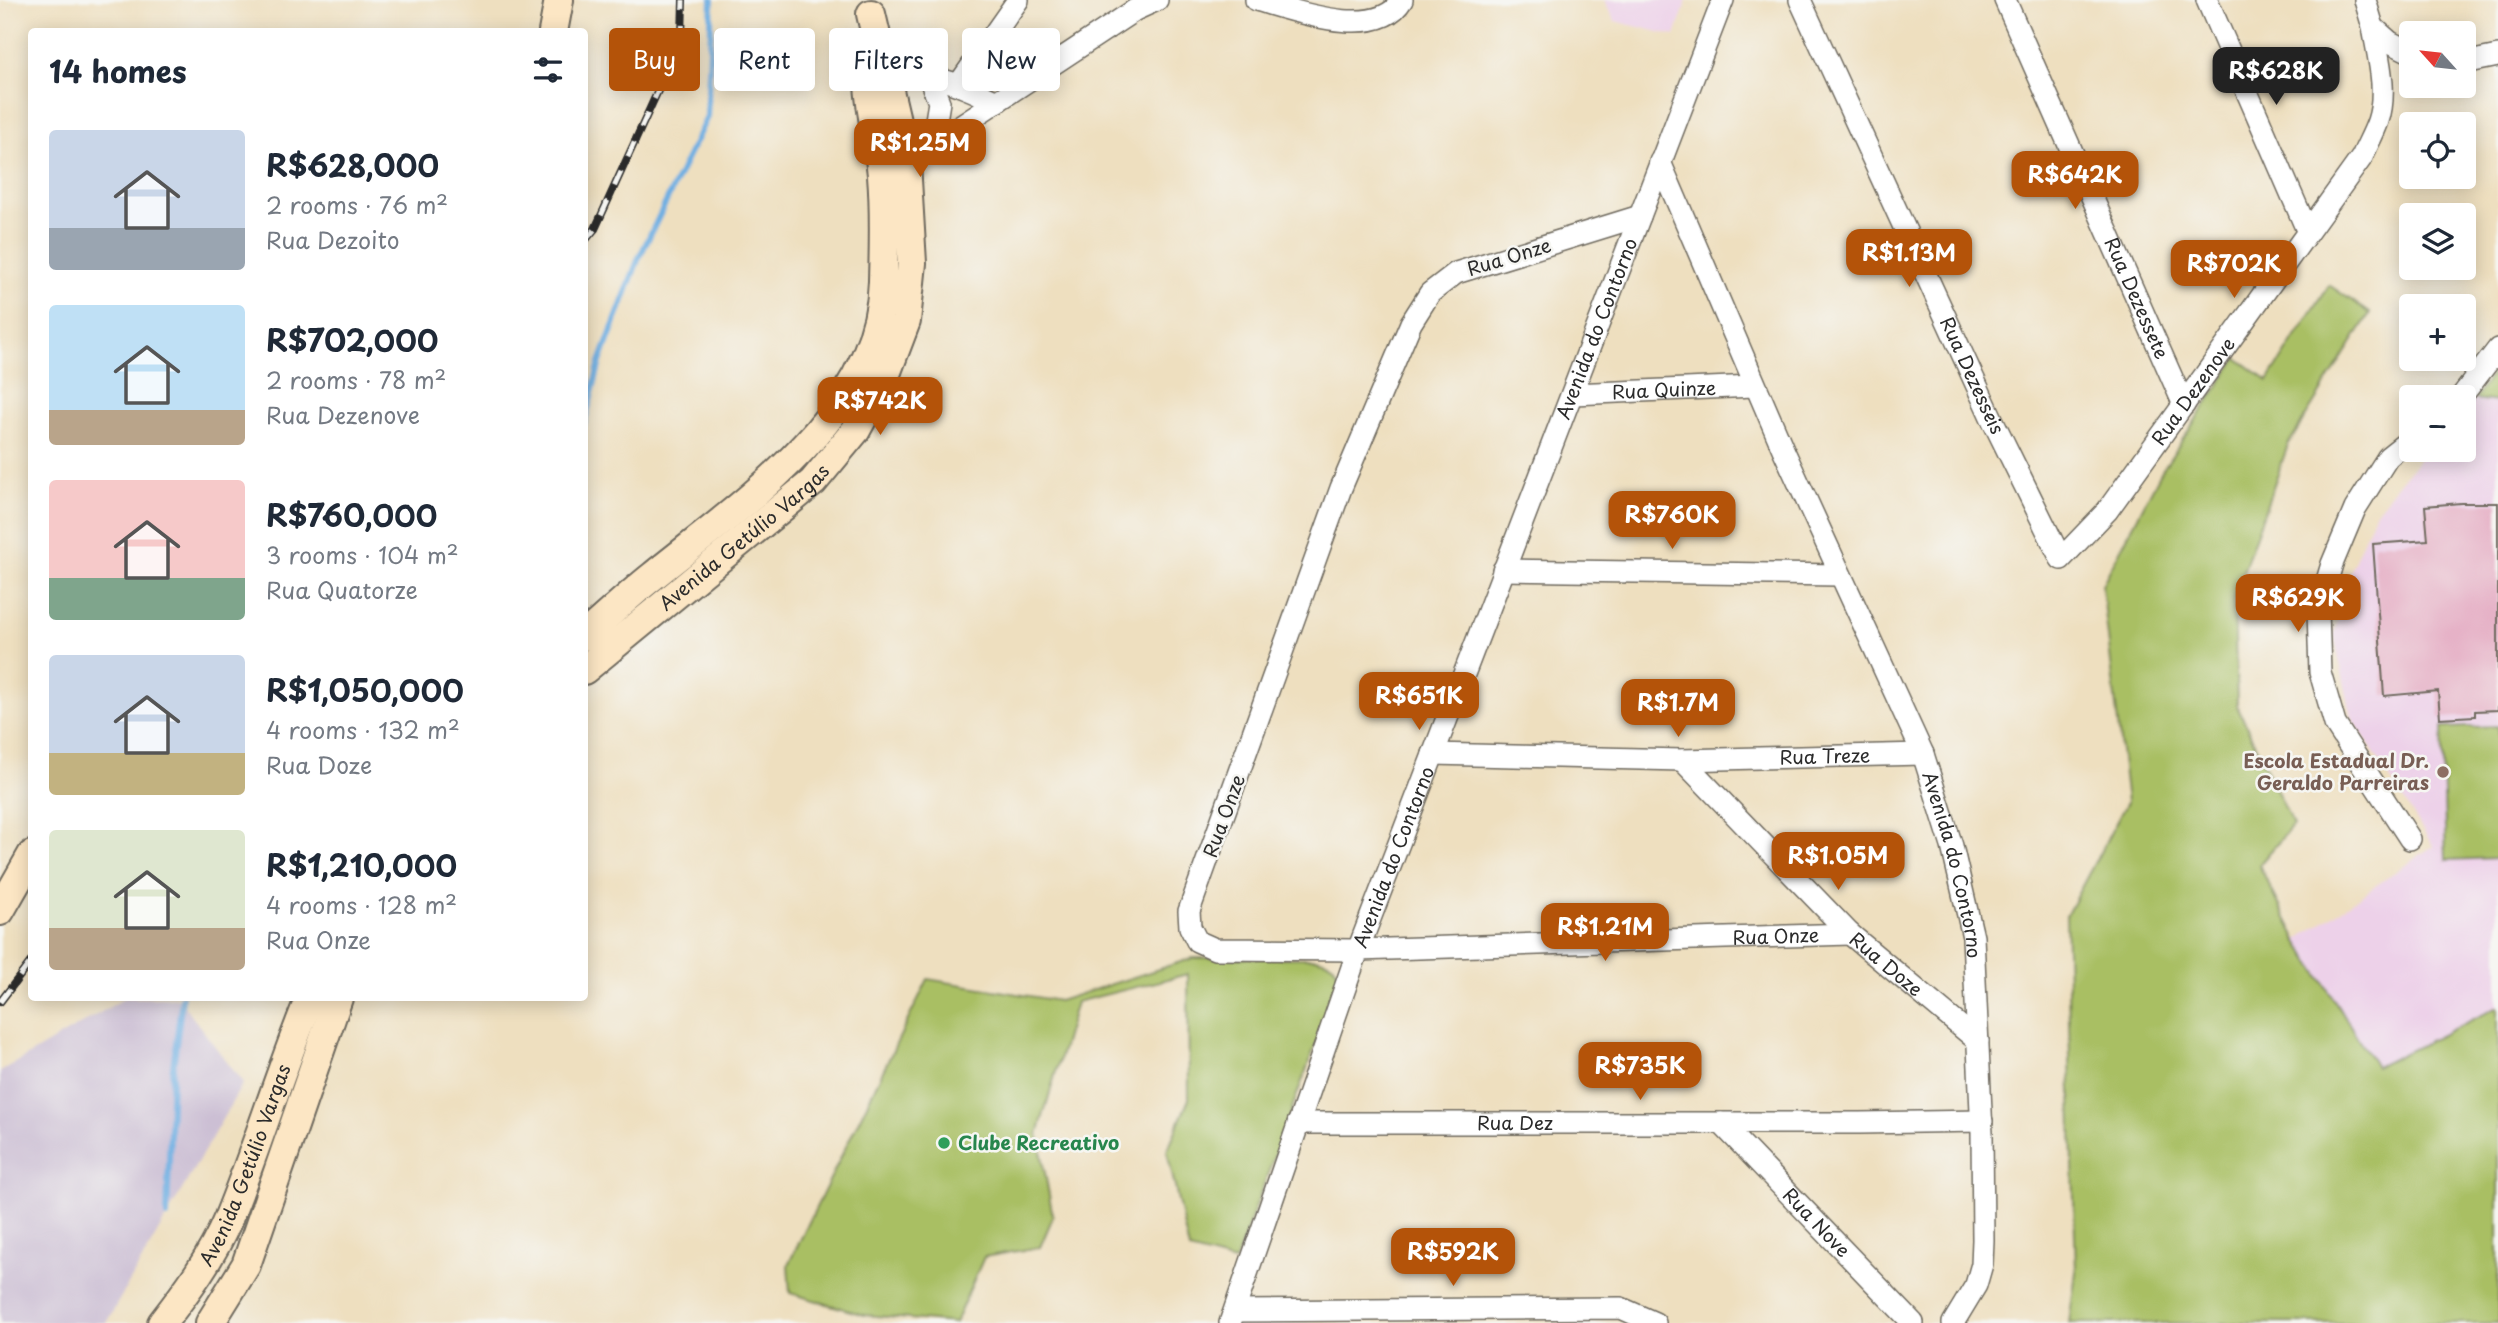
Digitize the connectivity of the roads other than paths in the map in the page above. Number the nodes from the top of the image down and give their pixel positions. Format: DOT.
graph roads {
  1 [pos="559,0"];
  2 [pos="1018,0"];
  3 [pos="1157,0"];
  4 [pos="1256,0"];
  5 [pos="1402,0"];
  6 [pos="1723,0"];
  7 [pos="1801,0"];
  8 [pos="2004,0"];
  9 [pos="2207,0"];
  10 [pos="2365,0"];
  11 [pos="871,7"];
  12 [pos="2373,27"];
  13 [pos="554,28"];
  14 [pos="873,28"];
  15 [pos="2399,46"];
  16 [pos="2498,56"];
  17 [pos="2476,61"];
  18 [pos="948,81"];
  19 [pos="959,84"];
  20 [pos="880,91"];
  21 [pos="935,91"];
  22 [pos="997,102"];
  23 [pos="933,145"];
  24 [pos="1660,162"];
  25 [pos="894,170"];
  26 [pos="1640,216"];
  27 [pos="2307,230"];
  28 [pos="2498,349"];
  29 [pos="2470,385"];
  30 [pos="1754,386"];
  31 [pos="1573,394"];
  32 [pos="2184,405"];
  33 [pos="2399,448"];
  34 [pos="741,524"];
  35 [pos="2061,559"];
  36 [pos="1503,570"];
  37 [pos="1839,575"];
  38 [pos="588,632"];
  39 [pos="588,666"];
  40 [pos="1433,754"];
  41 [pos="1923,754"];
  42 [pos="1682,760"];
  43 [pos="2410,839"];
  44 [pos="28,862"];
  45 [pos="0,911"];
  46 [pos="1850,934"];
  47 [pos="1358,950"];
  48 [pos="309,1001"];
  49 [pos="337,1001"];
  50 [pos="1978,1041"];
  51 [pos="1982,1121"];
  52 [pos="1298,1123"];
  53 [pos="1721,1123"];
  54 [pos="1233,1317"];
  55 [pos="162,1323"];
  56 [pos="210,1323"];
  57 [pos="1655,1323"];
  58 [pos="1913,1323"];
  59 [pos="1953,1323"];
  1 -- 13 [label="main road"];
  2 -- 19 [label="street"];
  3 -- 22 [label="street"];
  4 -- 5 [label="street"];
  6 -- 24 [label="street, Avenida do Contorno"];
  7 -- 35 [label="street, Rua Dezesseis"];
  8 -- 32 [label="street, Rua Dezessete"];
  9 -- 27 [label="street"];
  10 -- 12 [label="street"];
  11 -- 14 [label="main road, Avenida Getúlio Vargas"];
  12 -- 15 [label="street"];
  12 -- 27 [label="street, Rua Dezenove"];
  16 -- 17 [label="street"];
  18 -- 19 [label="street"];
  19 -- 22 [label="street"];
  20 -- 25 [label="main road, Avenida Getúlio Vargas"];
  21 -- 23 [label="street"];
  22 -- 23 [label="street"];
  23 -- 25 [label="street"];
  24 -- 26 [label="street, Avenida do Contorno"];
  24 -- 30 [label="street, Avenida do Contorno"];
  25 -- 34 [label="main road, Avenida Getúlio Vargas"];
  26 -- 31 [label="street, Avenida do Contorno"];
  26 -- 47 [label="street, Rua Onze"];
  27 -- 32 [label="street, Rua Dezenove"];
  28 -- 29 [label="street"];
  30 -- 31 [label="street, Rua Quinze"];
  30 -- 37 [label="street, Avenida do Contorno"];
  31 -- 36 [label="street, Avenida do Contorno"];
  32 -- 35 [label="street, Rua Dezenove"];
  33 -- 43 [label="street"];
  34 -- 38 [label="main road, Avenida Getúlio Vargas"];
  34 -- 39 [label="main road, Avenida Getúlio Vargas"];
  36 -- 37 [label="street"];
  36 -- 40 [label="street, Avenida do Contorno"];
  37 -- 41 [label="street, Avenida do Contorno"];
  40 -- 42 [label="street, Rua Treze"];
  40 -- 47 [label="street, Avenida do Contorno"];
  41 -- 42 [label="street, Rua Treze"];
  41 -- 50 [label="street, Avenida do Contorno"];
  42 -- 46 [label="street, Rua Doze"];
  44 -- 45 [label="main road"];
  46 -- 47 [label="street, Rua Onze"];
  46 -- 50 [label="street, Rua Doze"];
  47 -- 52 [label="street, Avenida do Contorno"];
  48 -- 55 [label="main road, Avenida Getúlio Vargas"];
  49 -- 56 [label="main road, Avenida Getúlio Vargas"];
  50 -- 51 [label="street, Avenida do Contorno"];
  51 -- 53 [label="street, Rua Dez"];
  51 -- 59 [label="street, Avenida do Contorno"];
  52 -- 53 [label="street, Rua Dez"];
  52 -- 54 [label="street, Avenida do Contorno"];
  53 -- 58 [label="street, Rua Nove"];
  54 -- 57 [label="street"];
}
